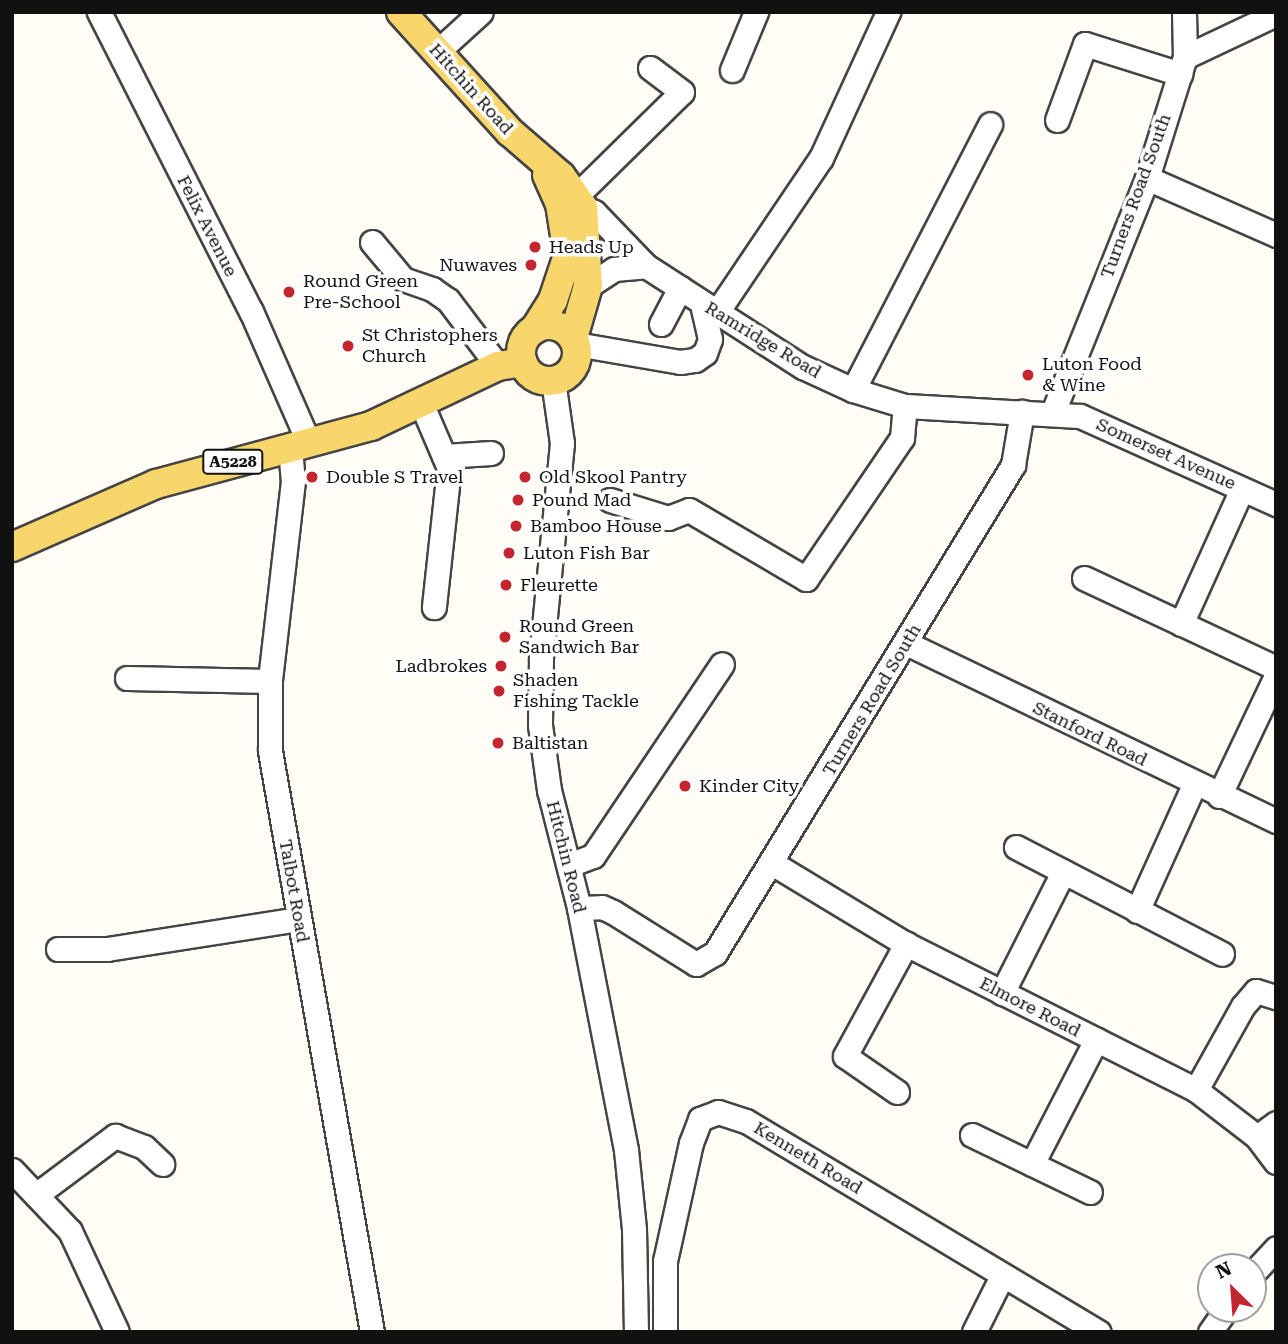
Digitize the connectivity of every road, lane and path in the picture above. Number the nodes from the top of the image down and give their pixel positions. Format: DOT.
graph roads {
  1 [pos="99,12"];
  2 [pos="401,12"];
  3 [pos="481,12"];
  4 [pos="756,12"];
  5 [pos="1184,12"];
  6 [pos="884,14"];
  7 [pos="1276,14"];
  8 [pos="438,52"];
  9 [pos="1183,65"];
  10 [pos="650,68"];
  11 [pos="733,70"];
  12 [pos="1057,120"];
  13 [pos="990,124"];
  14 [pos="1147,178"];
  15 [pos="573,202"];
  16 [pos="1276,235"];
  17 [pos="372,242"];
  18 [pos="646,266"];
  19 [pos="588,286"];
  20 [pos="680,288"];
  21 [pos="710,308"];
  22 [pos="661,324"];
  23 [pos="535,329"];
  24 [pos="575,341"];
  25 [pos="511,364"];
  26 [pos="554,380"];
  27 [pos="853,390"];
  28 [pos="422,405"];
  29 [pos="905,406"];
  30 [pos="1022,412"];
  31 [pos="1054,412"];
  32 [pos="300,445"];
  33 [pos="491,453"];
  34 [pos="444,456"];
  35 [pos="1242,489"];
  36 [pos="610,500"];
  37 [pos="1276,505"];
  38 [pos="12,547"];
  39 [pos="1084,578"];
  40 [pos="434,607"];
  41 [pos="1181,624"];
  42 [pos="906,643"];
  43 [pos="722,664"];
  44 [pos="1276,668"];
  45 [pos="1276,676"];
  46 [pos="127,678"];
  47 [pos="270,681"];
  48 [pos="1194,785"];
  49 [pos="1219,796"];
  50 [pos="1276,821"];
  51 [pos="1016,848"];
  52 [pos="772,863"];
  53 [pos="569,865"];
  54 [pos="1063,872"];
  55 [pos="579,908"];
  56 [pos="1137,911"];
  57 [pos="298,919"];
  58 [pos="906,944"];
  59 [pos="58,949"];
  60 [pos="1222,954"];
  61 [pos="1002,993"];
  62 [pos="1276,997"];
  63 [pos="1096,1040"];
  64 [pos="1196,1090"];
  65 [pos="897,1092"];
  66 [pos="1267,1130"];
  67 [pos="972,1135"];
  68 [pos="1276,1162"];
  69 [pos="162,1164"];
  70 [pos="1032,1164"];
  71 [pos="12,1170"];
  72 [pos="1090,1192"];
  73 [pos="36,1195"];
  74 [pos="1002,1276"];
  75 [pos="117,1332"];
  76 [pos="372,1332"];
  77 [pos="636,1332"];
  78 [pos="665,1332"];
  79 [pos="974,1332"];
  80 [pos="1099,1332"];
  1 -- 32 [label="street, Felix Avenue"];
  2 -- 8 [label="main road, Hitchin Road"];
  3 -- 8 [label="street"];
  4 -- 11 [label="street"];
  5 -- 9 [label="street, Turners Road South"];
  6 -- 21 [label="street"];
  7 -- 9 [label="street"];
  8 -- 15 [label="main road, Hitchin Road"];
  9 -- 12 [label="street"];
  9 -- 14 [label="street, Turners Road South"];
  10 -- 15 [label="street"];
  13 -- 27 [label="street"];
  14 -- 16 [label="street"];
  14 -- 31 [label="street, Turners Road South"];
  15 -- 18 [label="street, Ramridge Road"];
  15 -- 19 [label="main road"];
  15 -- 23 [label="main road"];
  17 -- 25 [label="street"];
  18 -- 19 [label="street"];
  18 -- 20 [label="street, Ramridge Road"];
  19 -- 24 [label="main road"];
  20 -- 21 [label="street, Ramridge Road"];
  20 -- 22 [label="street"];
  21 -- 24 [label="street"];
  21 -- 27 [label="street, Ramridge Road"];
  23 -- 24 [label="main road"];
  23 -- 25 [label="main road"];
  24 -- 26 [label="main road"];
  25 -- 26 [label="main road"];
  25 -- 28 [label="main road, A5228"];
  26 -- 53 [label="street, Hitchin Road"];
  27 -- 29 [label="street, Ramridge Road"];
  28 -- 32 [label="main road, A5228"];
  28 -- 34 [label="street"];
  29 -- 30 [label="street, Ramridge Road"];
  29 -- 36 [label="street"];
  30 -- 31 [label="street, Ramridge Road"];
  30 -- 42 [label="street, Turners Road South"];
  31 -- 35 [label="street, Somerset Avenue"];
  32 -- 38 [label="main road, A5228"];
  32 -- 47 [label="street, Talbot Road"];
  33 -- 34 [label="street"];
  34 -- 40 [label="street"];
  35 -- 37 [label="street, Somerset Avenue"];
  35 -- 41 [label="street"];
  39 -- 41 [label="street"];
  41 -- 44 [label="street"];
  42 -- 48 [label="street, Stanford Road"];
  42 -- 52 [label="street, Turners Road South"];
  43 -- 53 [label="street"];
  45 -- 49 [label="street"];
  46 -- 47 [label="street"];
  47 -- 57 [label="street, Talbot Road"];
  48 -- 49 [label="street, Stanford Road"];
  48 -- 56 [label="street"];
  49 -- 50 [label="street, Stanford Road"];
  51 -- 54 [label="street"];
  52 -- 55 [label="street, Turners Road South"];
  52 -- 58 [label="street, Elmore Road"];
  53 -- 55 [label="street, Hitchin Road"];
  54 -- 56 [label="street"];
  54 -- 61 [label="street"];
  55 -- 77 [label="street, Hitchin Road"];
  56 -- 60 [label="street"];
  57 -- 59 [label="street"];
  57 -- 76 [label="street, Talbot Road"];
  58 -- 61 [label="street, Elmore Road"];
  58 -- 65 [label="street"];
  61 -- 63 [label="street, Elmore Road"];
  62 -- 64 [label="street"];
  63 -- 64 [label="street, Elmore Road"];
  63 -- 70 [label="street"];
  64 -- 66 [label="street, Elmore Road"];
  66 -- 68 [label="street, Elmore Road"];
  67 -- 70 [label="street"];
  69 -- 73 [label="street"];
  70 -- 72 [label="street"];
  71 -- 73 [label="street"];
  73 -- 75 [label="street"];
  74 -- 78 [label="street, Kenneth Road"];
  74 -- 79 [label="street"];
  74 -- 80 [label="street, Kenneth Road"];
}
